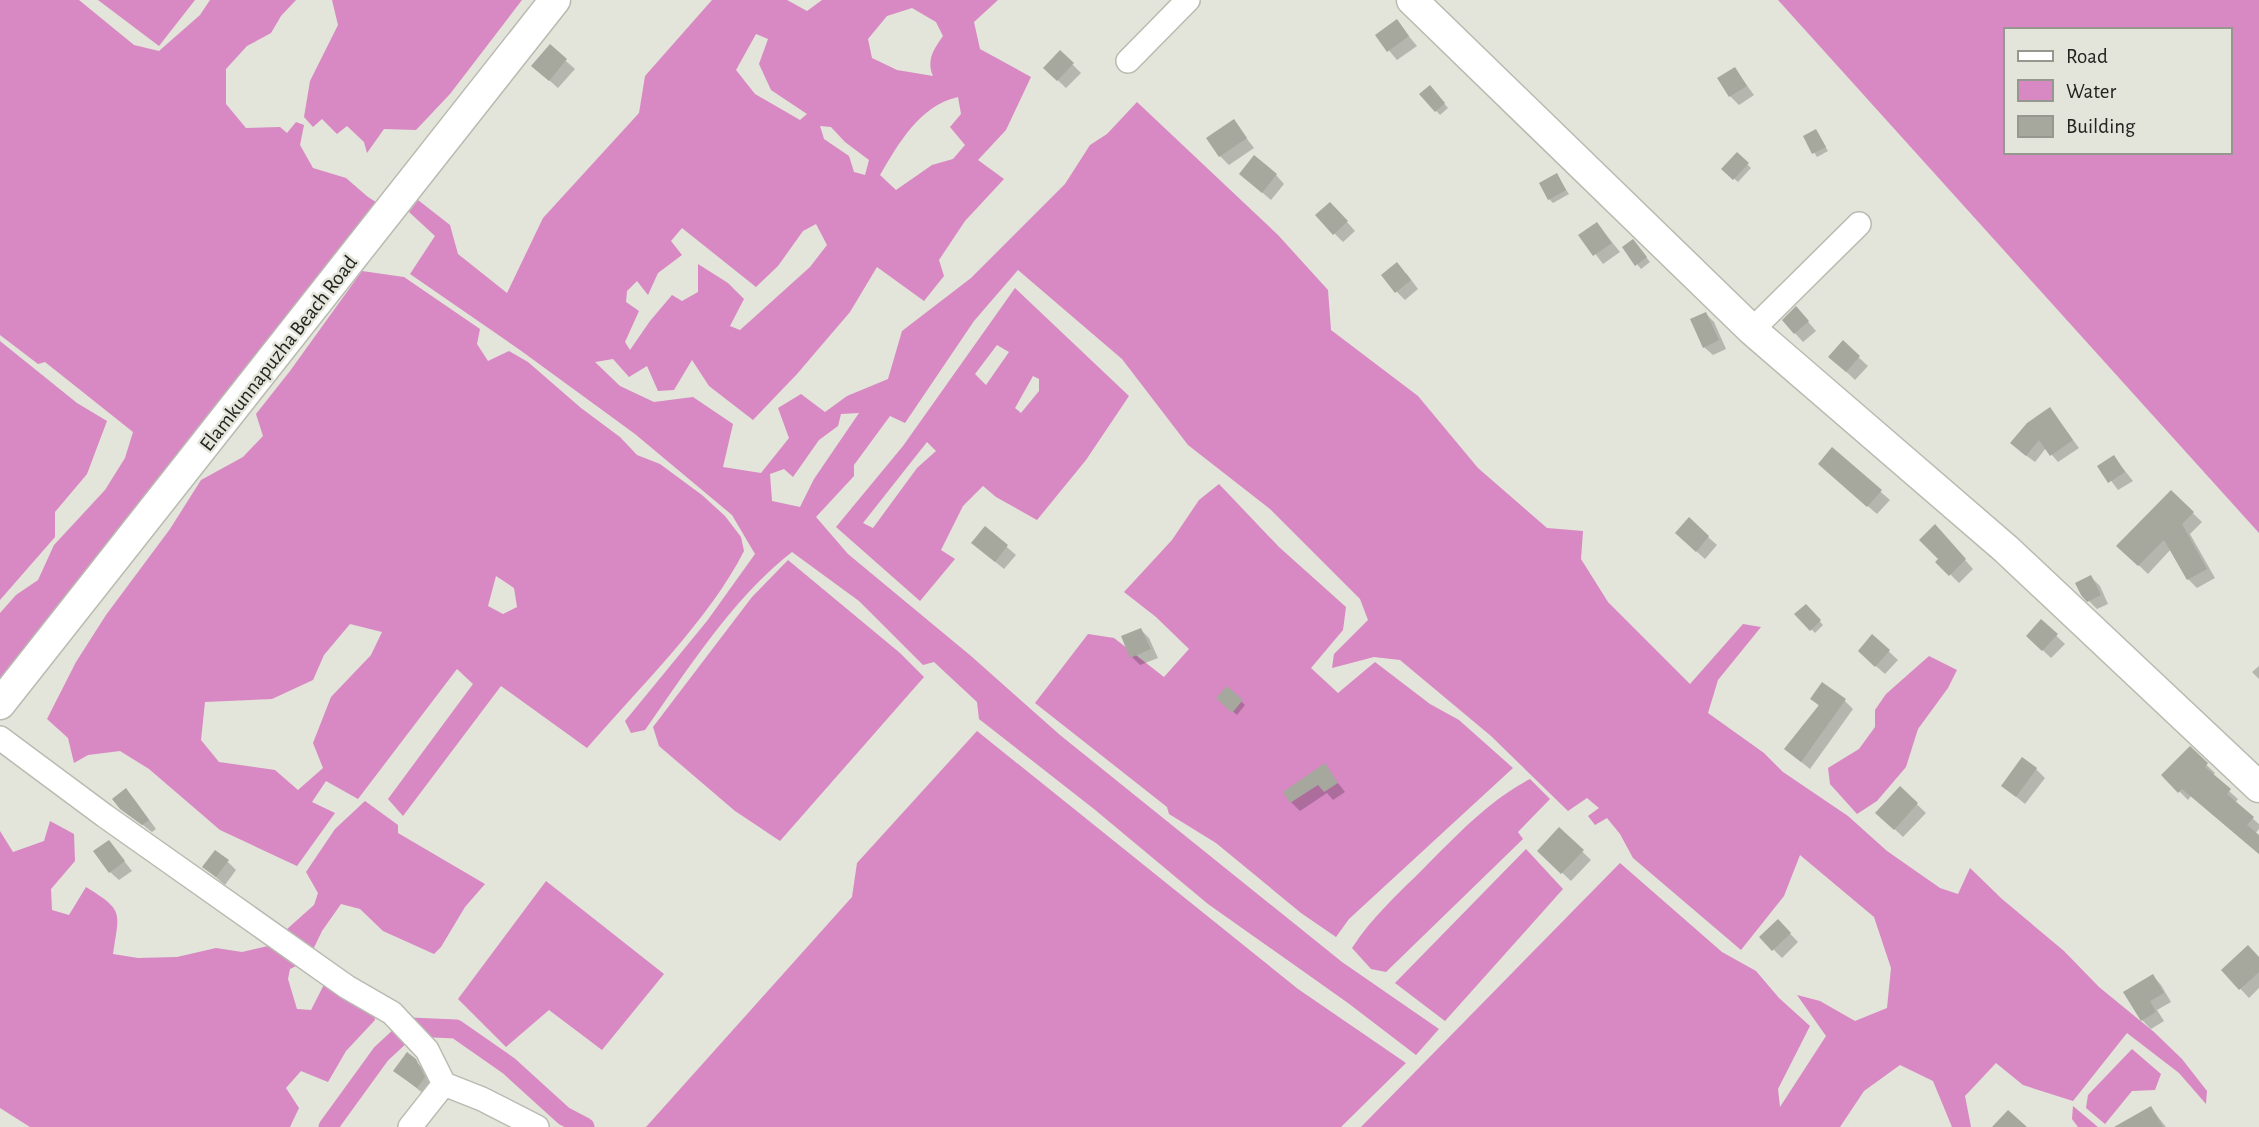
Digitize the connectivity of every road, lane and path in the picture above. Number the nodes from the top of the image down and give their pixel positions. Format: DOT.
graph roads {
  1 [pos="555,0"];
  2 [pos="1188,0"];
  3 [pos="1412,0"];
  4 [pos="1128,61"];
  5 [pos="1859,224"];
  6 [pos="1752,330"];
  7 [pos="0,704"];
  8 [pos="0,738"];
  9 [pos="2259,787"];
  10 [pos="444,1084"];
  11 [pos="410,1127"];
  12 [pos="537,1127"];
  1 -- 7 [label="main road, Elamkunnapuzha Beach Road"];
  2 -- 4 [label="street"];
  3 -- 6 [label="main road"];
  5 -- 6 [label="street"];
  6 -- 9 [label="main road"];
  8 -- 10 [label="street"];
  10 -- 11 [label="street"];
  10 -- 12 [label="street"];
}
